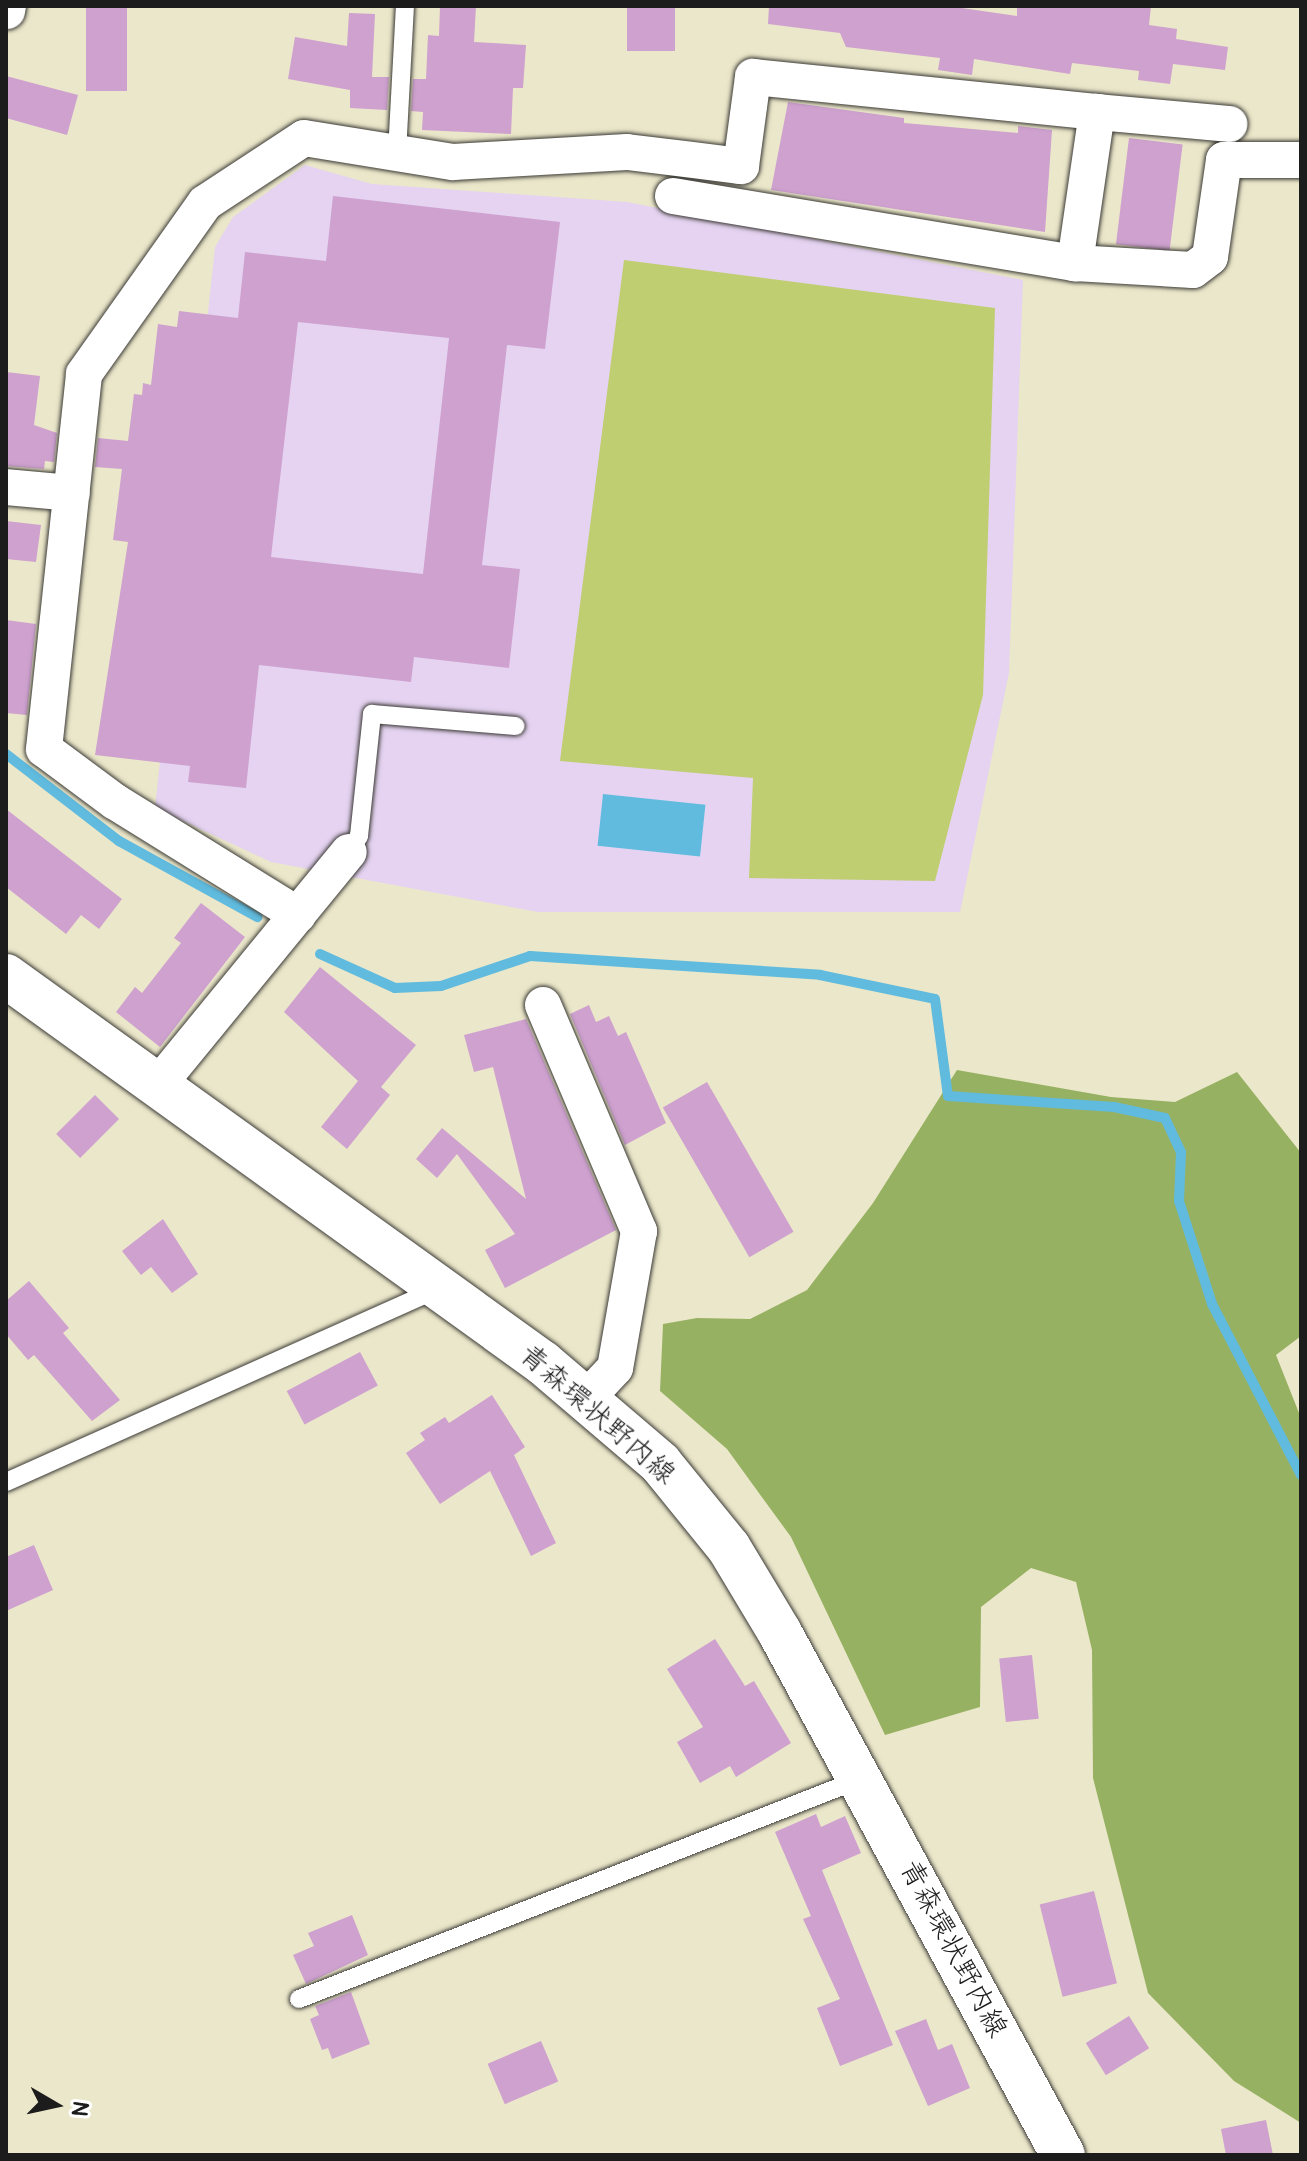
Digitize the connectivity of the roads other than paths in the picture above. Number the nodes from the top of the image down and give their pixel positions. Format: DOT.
graph roads {
  1 [pos="405,6"];
  2 [pos="1097,112"];
  3 [pos="1229,124"];
  4 [pos="397,153"];
  5 [pos="1301,160"];
  6 [pos="673,196"];
  7 [pos="1075,263"];
  8 [pos="6,487"];
  9 [pos="72,493"];
  10 [pos="515,726"];
  11 [pos="349,852"];
  12 [pos="298,915"];
  13 [pos="6,976"];
  14 [pos="543,1005"];
  15 [pos="158,1085"];
  16 [pos="439,1288"];
  17 [pos="586,1399"];
  18 [pos="6,1482"];
  19 [pos="863,1778"];
  20 [pos="299,1999"];
  21 [pos="1063,2155"];
  1 -- 4 [label="lane"];
  2 -- 3 [label="street"];
  2 -- 4 [label="street"];
  2 -- 7 [label="street"];
  4 -- 9 [label="street"];
  5 -- 7 [label="street"];
  6 -- 7 [label="street"];
  8 -- 9 [label="street"];
  9 -- 12 [label="street"];
  10 -- 11 [label="lane"];
  11 -- 12 [label="street"];
  12 -- 15 [label="street"];
  13 -- 15 [label="main road, 青森環状野内線"];
  14 -- 17 [label="street"];
  15 -- 16 [label="main road, 青森環状野内線"];
  16 -- 17 [label="main road, 青森環状野内線"];
  16 -- 18 [label="lane"];
  17 -- 19 [label="main road, 青森環状野内線"];
  19 -- 20 [label="lane"];
  19 -- 21 [label="main road, 青森環状野内線"];
}
